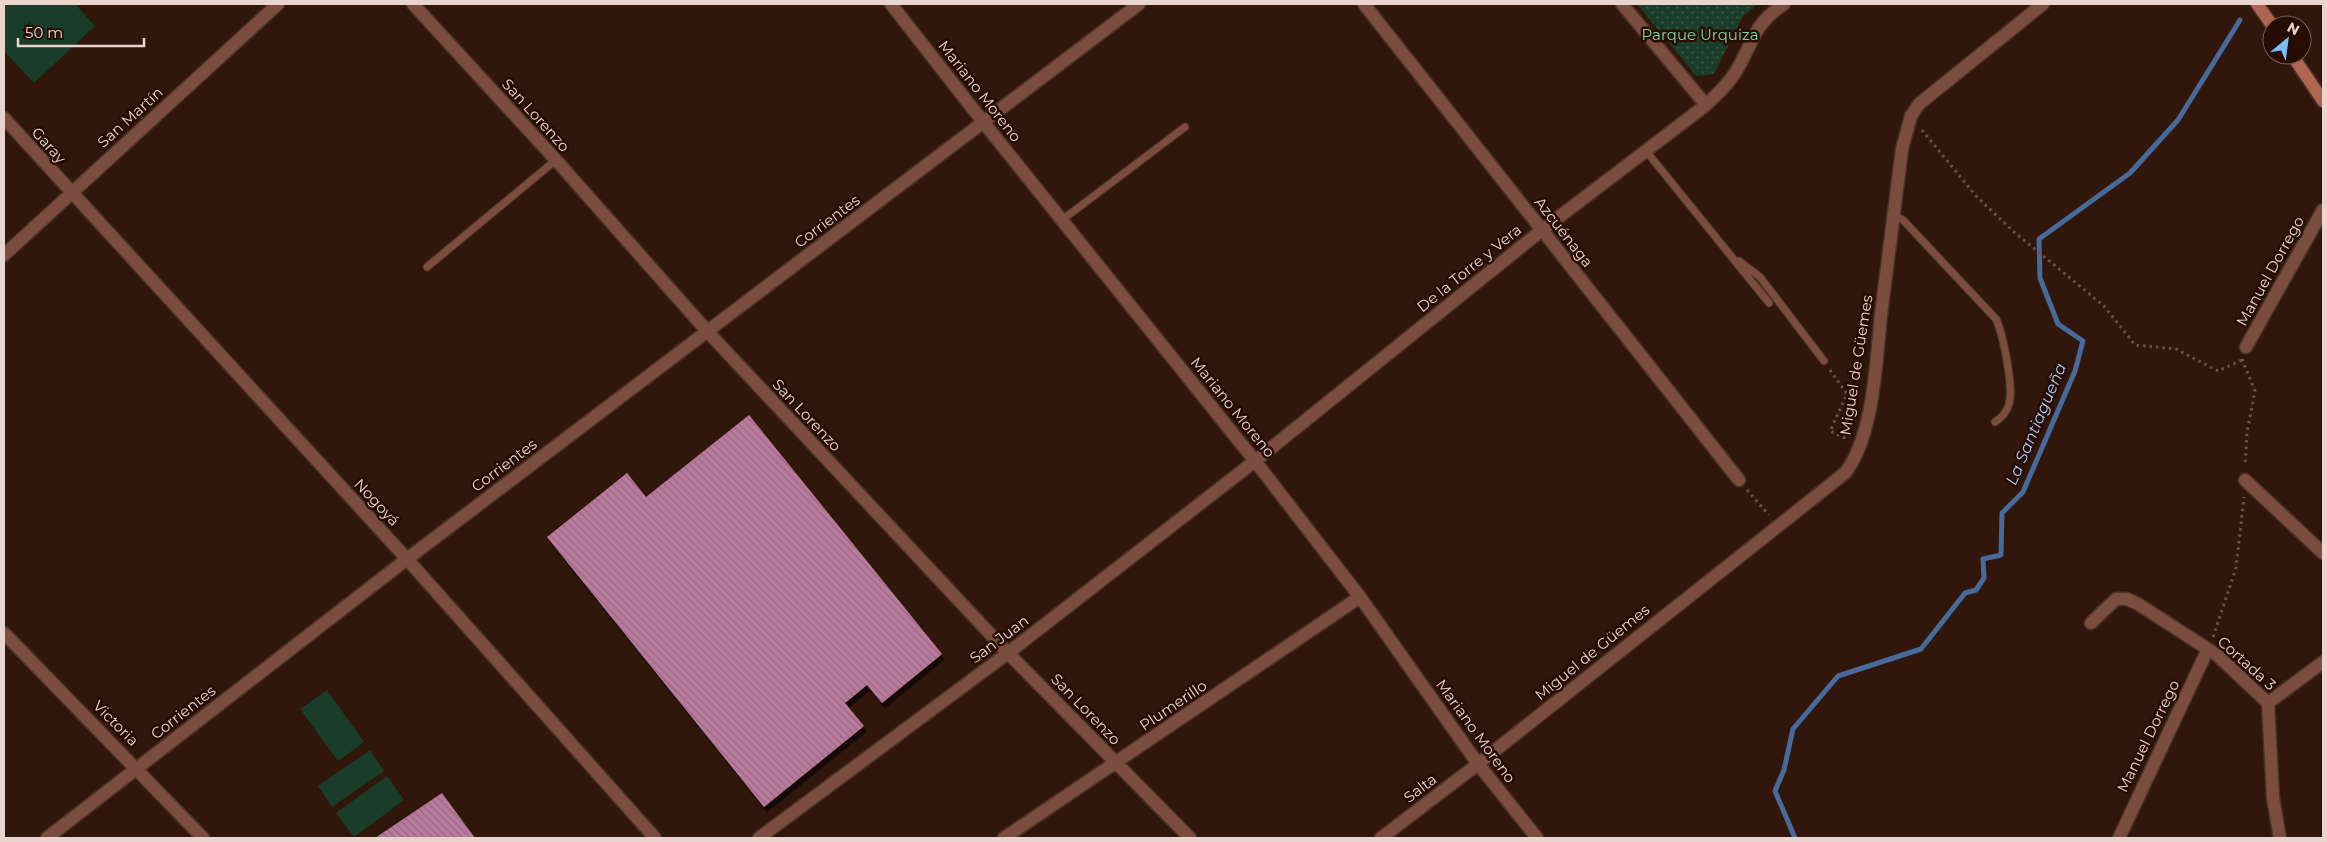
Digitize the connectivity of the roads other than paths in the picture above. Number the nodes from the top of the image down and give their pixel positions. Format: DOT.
graph roads {
  1 [pos="278,4"];
  2 [pos="413,4"];
  3 [pos="891,4"];
  4 [pos="1140,4"];
  5 [pos="1364,4"];
  6 [pos="1622,4"];
  7 [pos="1784,4"];
  8 [pos="2043,4"];
  9 [pos="2258,4"];
  10 [pos="2265,15"];
  11 [pos="2299,65"];
  12 [pos="2323,101"];
  13 [pos="1706,105"];
  14 [pos="4,118"];
  15 [pos="984,123"];
  16 [pos="1186,127"];
  17 [pos="1646,151"];
  18 [pos="556,160"];
  19 [pos="70,193"];
  20 [pos="2323,210"];
  21 [pos="1894,215"];
  22 [pos="1062,220"];
  23 [pos="1542,230"];
  24 [pos="4,254"];
  25 [pos="1730,255"];
  26 [pos="428,268"];
  27 [pos="1769,303"];
  28 [pos="707,331"];
  29 [pos="2246,348"];
  30 [pos="1824,361"];
  31 [pos="1995,422"];
  32 [pos="1255,460"];
  33 [pos="1739,480"];
  34 [pos="2245,480"];
  35 [pos="2323,553"];
  36 [pos="407,559"];
  37 [pos="1360,597"];
  38 [pos="2091,622"];
  39 [pos="4,633"];
  40 [pos="2208,649"];
  41 [pos="1008,653"];
  42 [pos="2323,662"];
  43 [pos="2268,703"];
  44 [pos="1116,764"];
  45 [pos="1478,764"];
  46 [pos="137,768"];
  47 [pos="47,838"];
  48 [pos="203,838"];
  49 [pos="654,838"];
  50 [pos="759,838"];
  51 [pos="1004,838"];
  52 [pos="1190,838"];
  53 [pos="1381,838"];
  54 [pos="1538,838"];
  55 [pos="2119,838"];
  56 [pos="2280,838"];
  1 -- 19 [label="street, San Martín"];
  2 -- 18 [label="street, San Lorenzo"];
  3 -- 15 [label="street, Mariano Moreno"];
  4 -- 15 [label="street, Corrientes"];
  5 -- 23 [label="street, Azcuénaga"];
  6 -- 13 [label="street"];
  7 -- 13 [label="street, De la Torre y Vera"];
  8 -- 21 [label="street, Miguel de Güemes"];
  9 -- 10 [label="main road"];
  11 -- 12 [label="main road"];
  13 -- 17 [label="street, De la Torre y Vera"];
  14 -- 19 [label="street, Garay"];
  15 -- 22 [label="street, Mariano Moreno"];
  15 -- 28 [label="street, Corrientes"];
  16 -- 22 [label="lane"];
  17 -- 23 [label="street, De la Torre y Vera"];
  17 -- 25 [label="lane"];
  18 -- 26 [label="lane"];
  18 -- 28 [label="street, San Lorenzo"];
  19 -- 24 [label="street, San Martín"];
  19 -- 36 [label="street, Nogoyá"];
  20 -- 29 [label="street, Manuel Dorrego"];
  21 -- 31 [label="lane"];
  21 -- 45 [label="street, Miguel de Güemes"];
  22 -- 32 [label="street, Mariano Moreno"];
  23 -- 32 [label="street, De la Torre y Vera"];
  23 -- 33 [label="street, Azcuénaga"];
  25 -- 27 [label="lane"];
  25 -- 30 [label="lane"];
  28 -- 36 [label="street, Corrientes"];
  28 -- 41 [label="street, San Lorenzo"];
  32 -- 37 [label="street, Mariano Moreno"];
  32 -- 41 [label="street, San Juan"];
  34 -- 35 [label="street"];
  36 -- 46 [label="street, Corrientes"];
  36 -- 49 [label="street, Nogoyá"];
  37 -- 44 [label="street, Plumerillo"];
  37 -- 45 [label="street, Mariano Moreno"];
  38 -- 40 [label="street, Cortada 3"];
  39 -- 46 [label="street, Victoria"];
  40 -- 43 [label="street, Cortada 3"];
  40 -- 55 [label="street, Manuel Dorrego"];
  41 -- 44 [label="street, San Lorenzo"];
  41 -- 50 [label="street, San Juan"];
  42 -- 43 [label="street"];
  43 -- 56 [label="street, Cortada 3"];
  44 -- 51 [label="street, Plumerillo"];
  44 -- 52 [label="street, San Lorenzo"];
  45 -- 53 [label="street, Salta"];
  45 -- 54 [label="street, Mariano Moreno"];
  46 -- 47 [label="street, Corrientes"];
  46 -- 48 [label="street, Victoria"];
}
